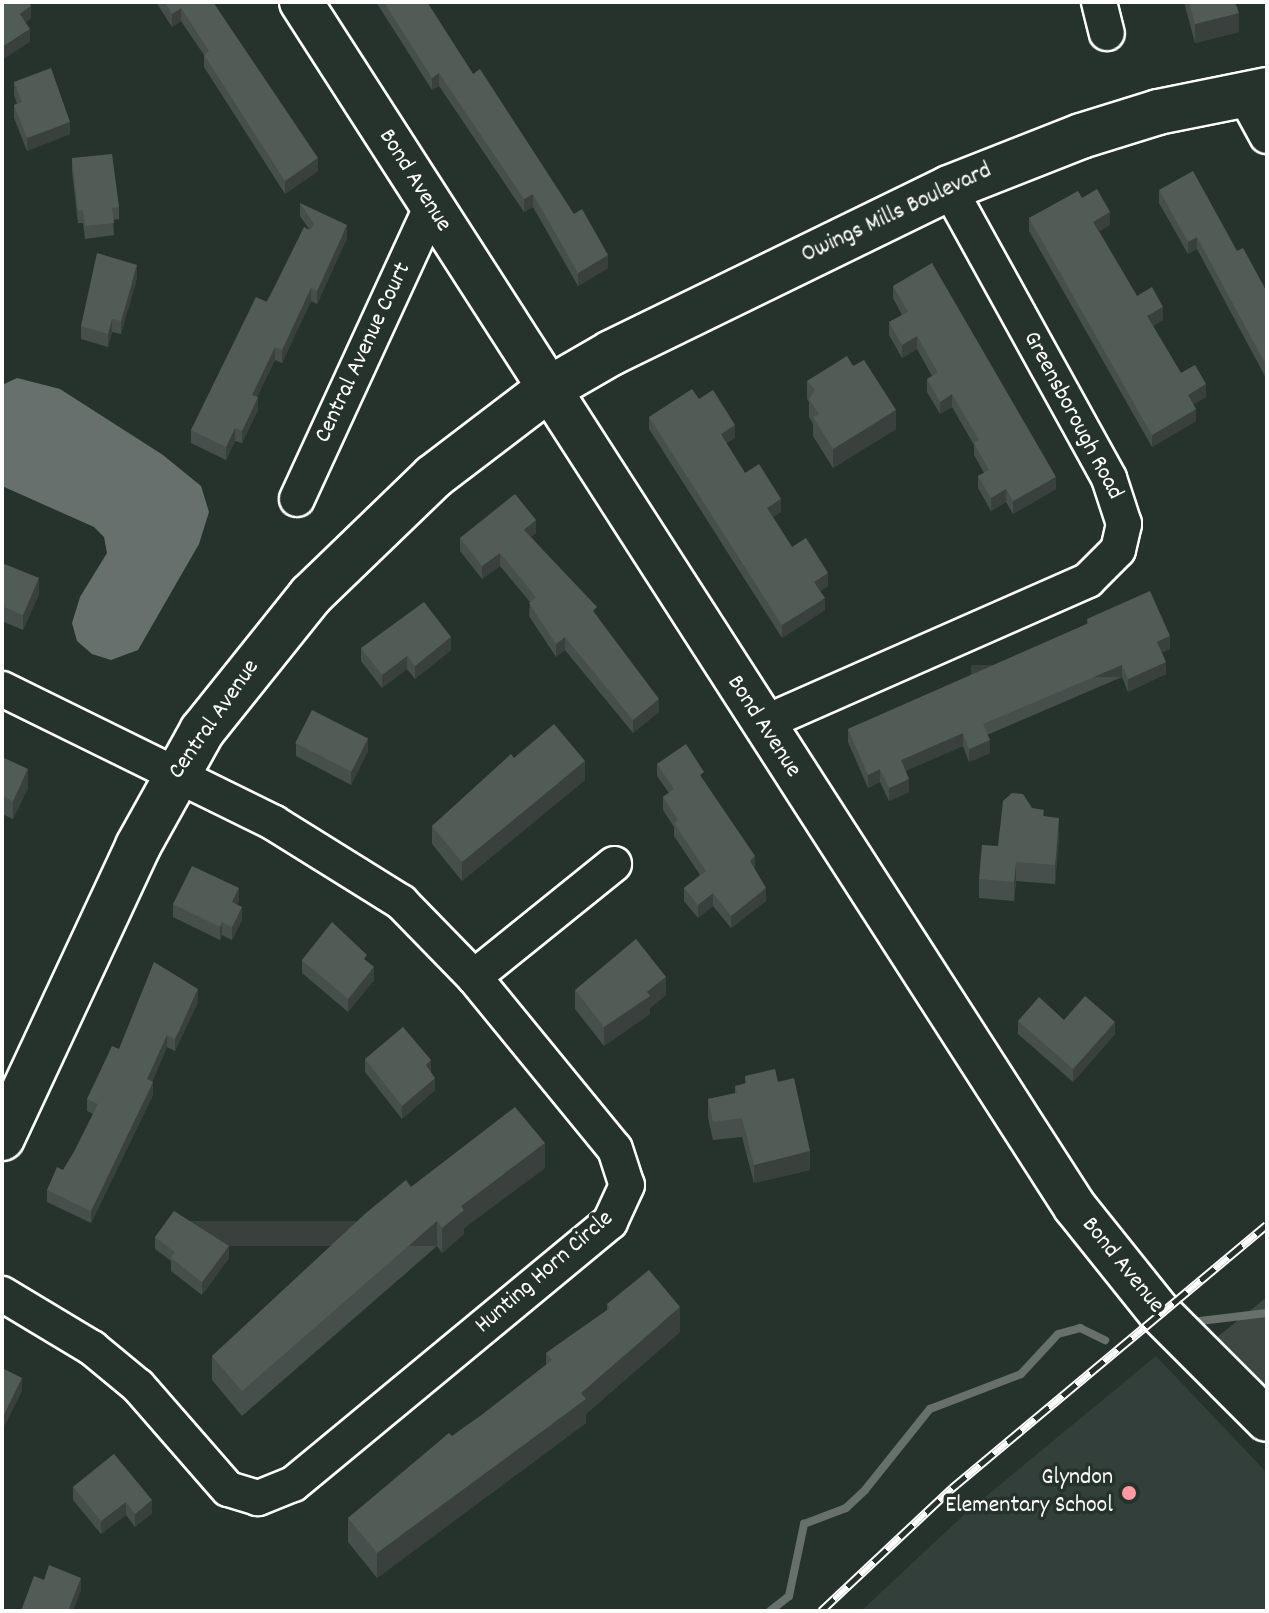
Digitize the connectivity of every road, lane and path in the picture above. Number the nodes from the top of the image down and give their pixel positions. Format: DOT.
graph roads {
  1 [pos="301,2"];
  2 [pos="1256,92"];
  3 [pos="1267,136"];
  4 [pos="949,188"];
  5 [pos="431,208"];
  6 [pos="547,390"];
  7 [pos="297,499"];
  8 [pos="2,689"];
  9 [pos="762,724"];
  10 [pos="176,772"];
  11 [pos="614,864"];
  12 [pos="474,977"];
  13 [pos="2,1138"];
  14 [pos="2,1294"];
  15 [pos="1267,1420"];
  1 -- 5 [label="street, Bond Avenue"];
  2 -- 3 [label="street"];
  2 -- 4 [label="main road, Owings Mills Boulevard"];
  4 -- 6 [label="main road, Owings Mills Boulevard"];
  4 -- 9 [label="street, Greensborough Road"];
  5 -- 6 [label="street, Bond Avenue"];
  5 -- 7 [label="street, Central Avenue Court"];
  6 -- 9 [label="street, Bond Avenue"];
  6 -- 10 [label="main road, Central Avenue"];
  8 -- 10 [label="street, Hunting Horn Circle"];
  9 -- 15 [label="street, Bond Avenue"];
  10 -- 12 [label="street, Hunting Horn Circle"];
  10 -- 13 [label="main road, Central Avenue"];
  11 -- 12 [label="street"];
  12 -- 14 [label="street, Hunting Horn Circle"];
}
